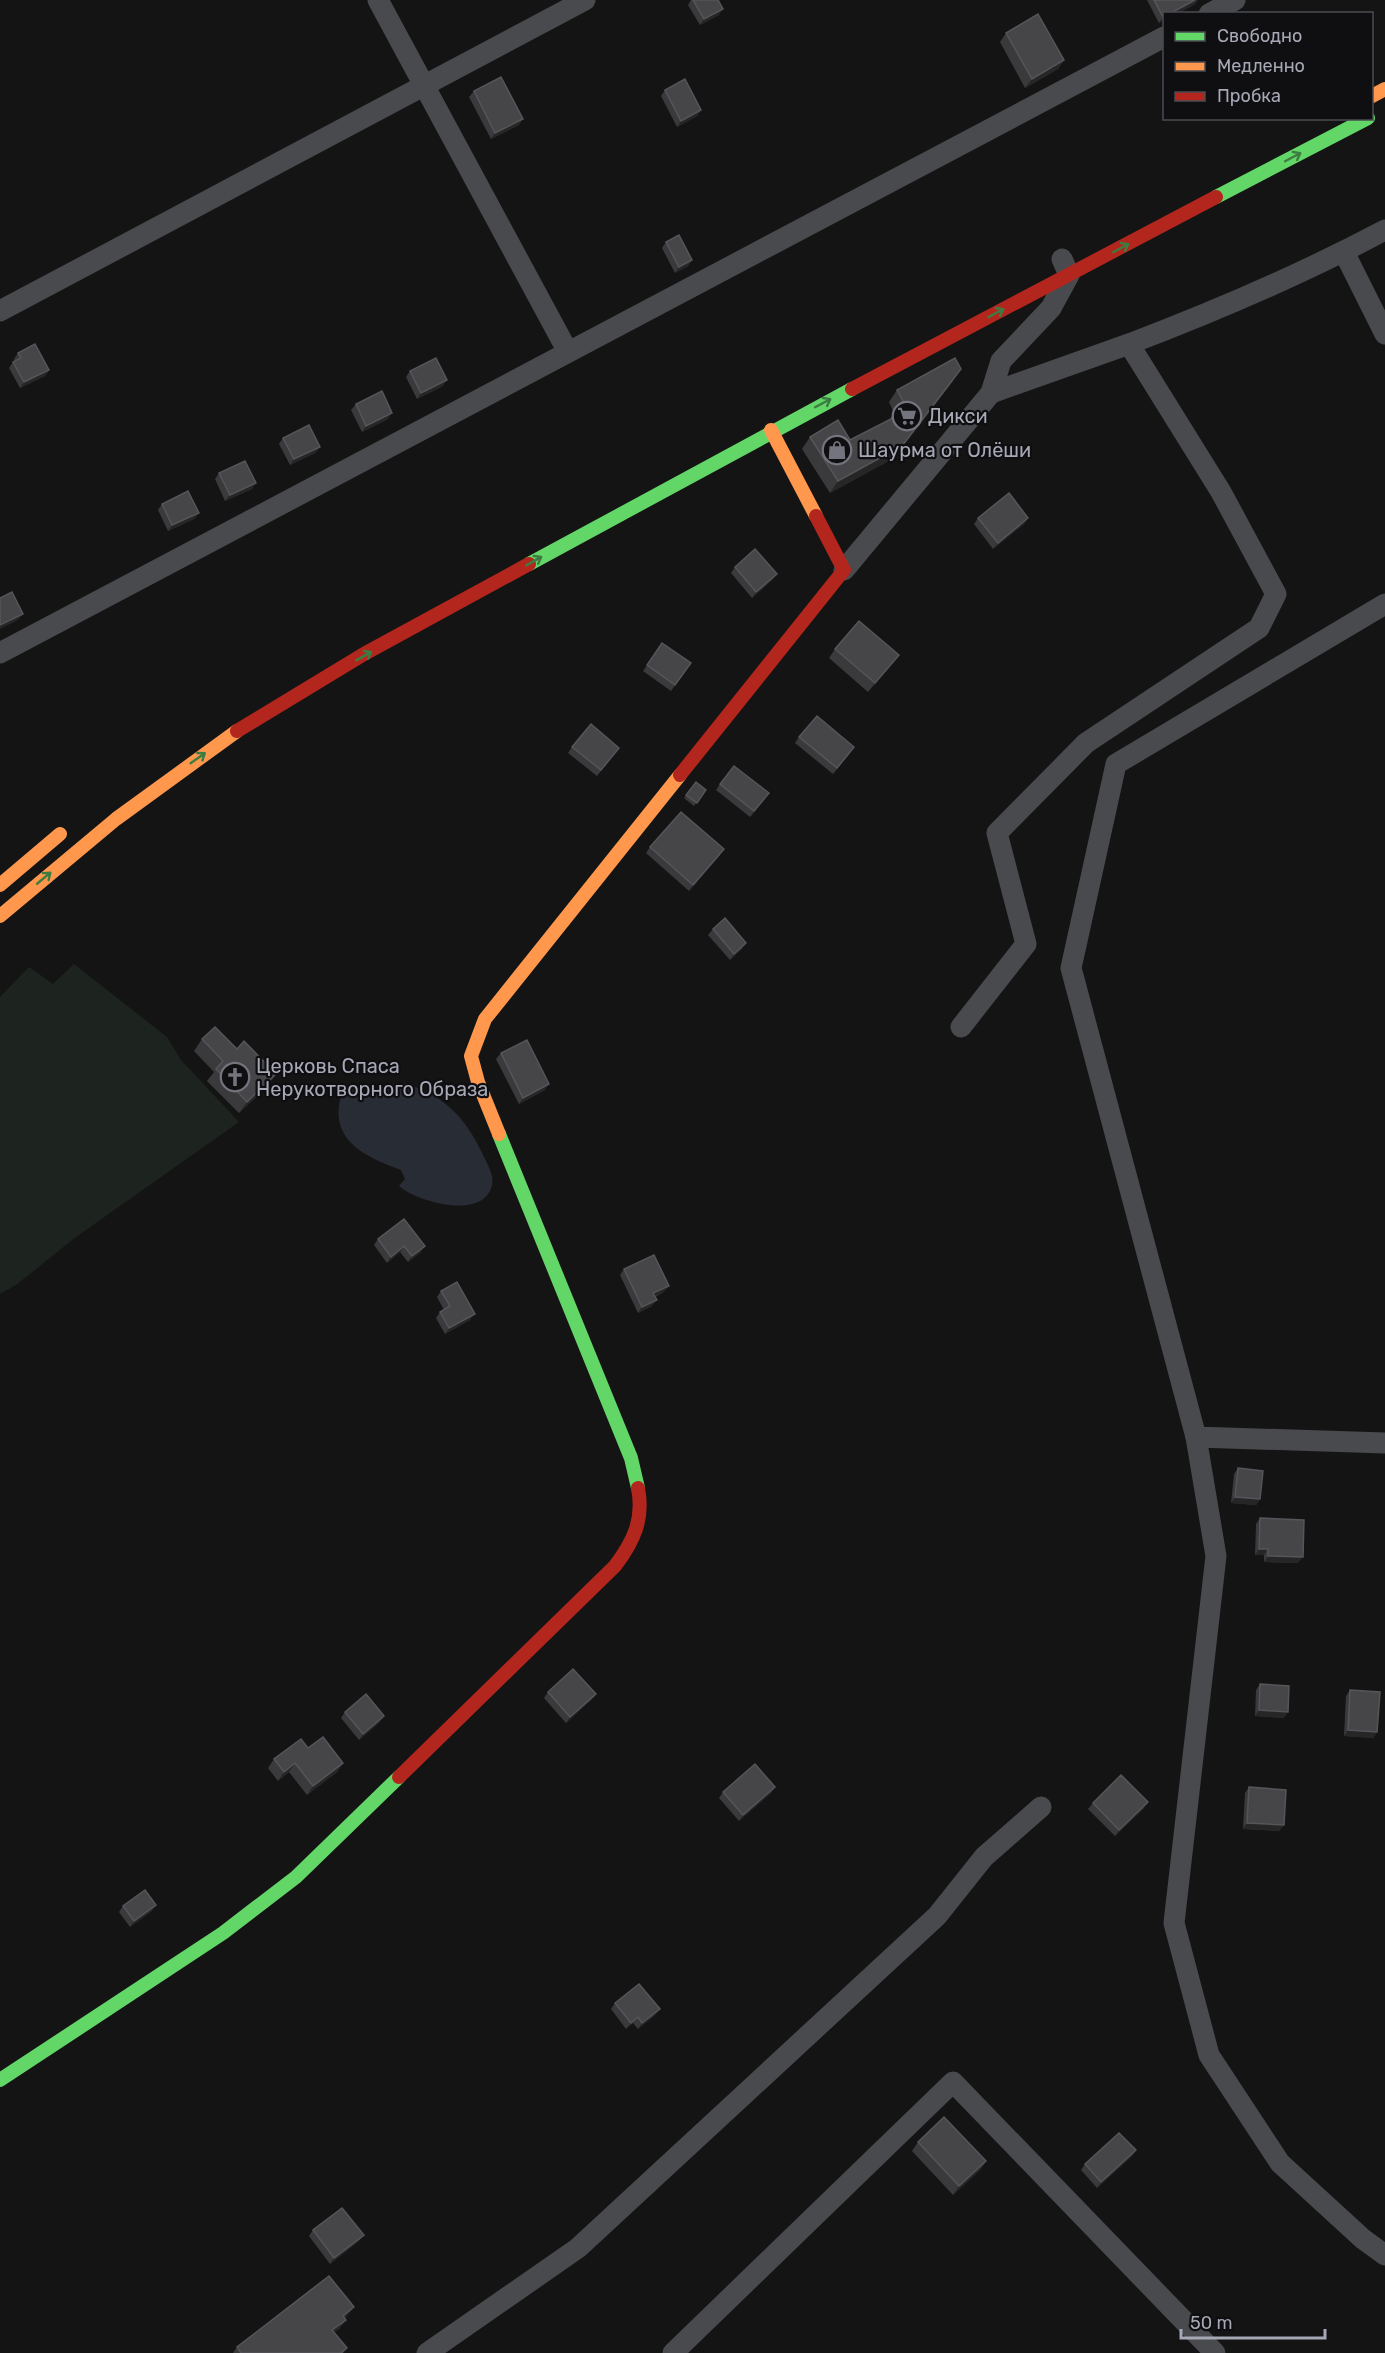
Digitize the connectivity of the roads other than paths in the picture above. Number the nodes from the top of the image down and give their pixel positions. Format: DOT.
graph roads {
  1 [pos="378,0"];
  2 [pos="585,0"];
  3 [pos="1235,0"];
  4 [pos="1213,12"];
  5 [pos="1163,38"];
  6 [pos="424,86"];
  7 [pos="1364,120"];
  8 [pos="1385,230"];
  9 [pos="1344,252"];
  10 [pos="1063,263"];
  11 [pos="0,311"];
  12 [pos="1385,334"];
  13 [pos="1128,344"];
  14 [pos="568,352"];
  15 [pos="991,393"];
  16 [pos="771,430"];
  17 [pos="843,570"];
  18 [pos="1385,604"];
  19 [pos="0,653"];
  20 [pos="72,825"];
  21 [pos="0,885"];
  22 [pos="0,916"];
  23 [pos="961,1027"];
  24 [pos="1196,1437"];
  25 [pos="1385,1443"];
  26 [pos="1041,1807"];
  27 [pos="0,2080"];
  28 [pos="1385,2255"];
  29 [pos="677,2352"];
  30 [pos="427,2353"];
  31 [pos="1215,2353"];
  1 -- 6 [label="street"];
  2 -- 6 [label="street"];
  3 -- 4 [label="street"];
  5 -- 14 [label="street"];
  6 -- 11 [label="street"];
  6 -- 14 [label="street"];
  10 -- 7 [label="street, one-way"];
  8 -- 9 [label="street"];
  9 -- 12 [label="street"];
  9 -- 13 [label="street"];
  10 -- 15 [label="street"];
  16 -- 10 [label="street, one-way"];
  13 -- 15 [label="street"];
  13 -- 23 [label="street"];
  14 -- 19 [label="street"];
  15 -- 17 [label="street"];
  16 -- 17 [label="street"];
  22 -- 16 [label="street, one-way"];
  17 -- 27 [label="street"];
  18 -- 24 [label="street"];
  20 -- 21 [label="street"];
  24 -- 25 [label="street"];
  24 -- 28 [label="street"];
  26 -- 30 [label="street"];
  29 -- 31 [label="street"];
}
